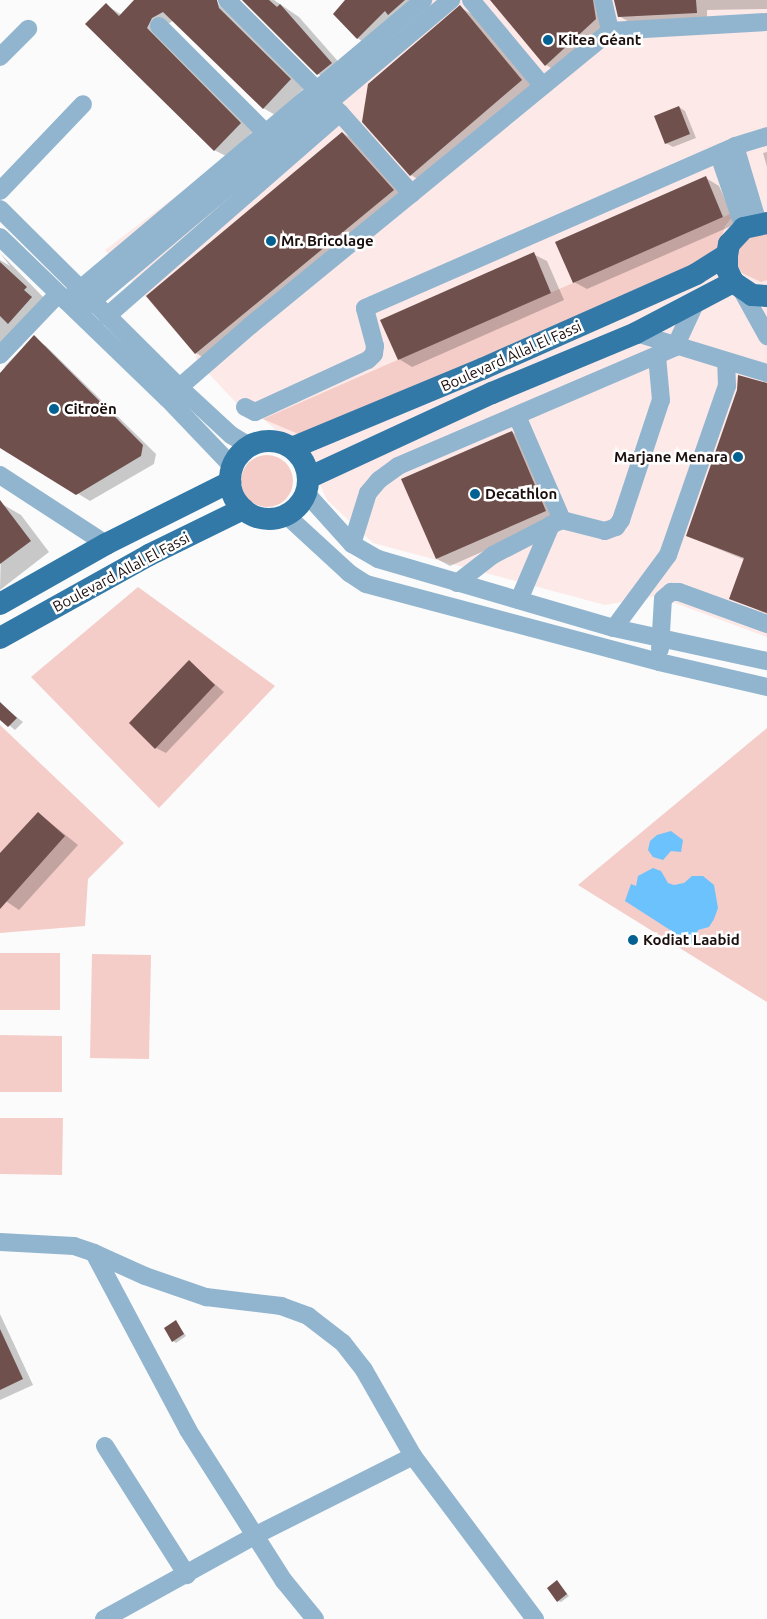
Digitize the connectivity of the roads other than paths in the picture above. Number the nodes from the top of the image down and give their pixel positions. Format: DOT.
graph roads {
  1 [pos="227,0"];
  2 [pos="423,0"];
  3 [pos="451,0"];
  4 [pos="471,0"];
  5 [pos="603,0"];
  6 [pos="767,22"];
  7 [pos="159,26"];
  8 [pos="28,29"];
  9 [pos="610,32"];
  10 [pos="0,58"];
  11 [pos="544,86"];
  12 [pos="330,102"];
  13 [pos="83,104"];
  14 [pos="266,133"];
  15 [pos="767,136"];
  16 [pos="735,146"];
  17 [pos="719,155"];
  18 [pos="0,191"];
  19 [pos="412,194"];
  20 [pos="0,208"];
  21 [pos="756,224"];
  22 [pos="0,237"];
  23 [pos="727,255"];
  24 [pos="737,285"];
  25 [pos="79,289"];
  26 [pos="767,296"];
  27 [pos="68,302"];
  28 [pos="93,302"];
  29 [pos="694,304"];
  30 [pos="107,316"];
  31 [pos="636,333"];
  32 [pos="767,336"];
  33 [pos="675,347"];
  34 [pos="0,356"];
  35 [pos="656,356"];
  36 [pos="726,362"];
  37 [pos="767,373"];
  38 [pos="172,392"];
  39 [pos="245,407"];
  40 [pos="517,416"];
  41 [pos="440,417"];
  42 [pos="466,437"];
  43 [pos="250,446"];
  44 [pos="292,448"];
  45 [pos="232,474"];
  46 [pos="0,475"];
  47 [pos="307,486"];
  48 [pos="243,509"];
  49 [pos="286,515"];
  50 [pos="557,523"];
  51 [pos="106,544"];
  52 [pos="352,544"];
  53 [pos="457,583"];
  54 [pos="519,600"];
  55 [pos="0,604"];
  56 [pos="767,624"];
  57 [pos="614,628"];
  58 [pos="0,638"];
  59 [pos="662,638"];
  60 [pos="767,661"];
  61 [pos="659,662"];
  62 [pos="767,687"];
  63 [pos="0,1242"];
  64 [pos="94,1253"];
  65 [pos="105,1446"];
  66 [pos="413,1456"];
  67 [pos="256,1534"];
  68 [pos="187,1575"];
  69 [pos="104,1619"];
  70 [pos="315,1619"];
  71 [pos="535,1619"];
  1 -- 12 [label="street"];
  2 -- 12 [label="street"];
  3 -- 12 [label="street"];
  4 -- 11 [label="street"];
  5 -- 9 [label="street"];
  6 -- 9 [label="street"];
  7 -- 14 [label="street"];
  8 -- 10 [label="street"];
  9 -- 11 [label="street"];
  11 -- 19 [label="street"];
  12 -- 14 [label="street"];
  12 -- 19 [label="street"];
  12 -- 28 [label="street"];
  12 -- 30 [label="street"];
  13 -- 18 [label="street"];
  14 -- 25 [label="street"];
  15 -- 16 [label="street"];
  16 -- 17 [label="street"];
  16 -- 21 [label="street"];
  17 -- 21 [label="street"];
  17 -- 39 [label="street"];
  19 -- 38 [label="street"];
  20 -- 25 [label="street"];
  21 -- 23 [label="main road"];
  22 -- 27 [label="street"];
  23 -- 24 [label="main road"];
  23 -- 44 [label="main road, Boulevard Allal El Fassi"];
  24 -- 26 [label="main road"];
  24 -- 29 [label="main road, Boulevard Allal El Fassi"];
  24 -- 32 [label="street"];
  25 -- 27 [label="street"];
  25 -- 28 [label="street"];
  27 -- 28 [label="street"];
  27 -- 34 [label="street"];
  27 -- 38 [label="street"];
  28 -- 30 [label="street"];
  29 -- 31 [label="main road, Boulevard Allal El Fassi"];
  29 -- 33 [label="street"];
  30 -- 38 [label="street"];
  31 -- 33 [label="street"];
  31 -- 41 [label="main road, Boulevard Allal El Fassi"];
  33 -- 35 [label="street"];
  33 -- 36 [label="street"];
  35 -- 40 [label="street"];
  35 -- 50 [label="street"];
  36 -- 37 [label="street"];
  36 -- 57 [label="street"];
  38 -- 43 [label="street"];
  38 -- 45 [label="street"];
  40 -- 42 [label="street"];
  40 -- 50 [label="street"];
  41 -- 42 [label="street"];
  41 -- 47 [label="main road, Boulevard Allal El Fassi"];
  42 -- 52 [label="street"];
  43 -- 44 [label="main road"];
  43 -- 45 [label="main road"];
  44 -- 47 [label="main road"];
  45 -- 48 [label="main road"];
  45 -- 51 [label="main road, Boulevard Allal El Fassi"];
  46 -- 51 [label="street"];
  47 -- 49 [label="main road"];
  47 -- 52 [label="street"];
  48 -- 49 [label="main road"];
  48 -- 58 [label="main road, Boulevard Allal El Fassi"];
  49 -- 61 [label="street"];
  50 -- 53 [label="street"];
  50 -- 54 [label="street"];
  51 -- 55 [label="main road, Boulevard Allal El Fassi"];
  52 -- 53 [label="street"];
  53 -- 54 [label="street"];
  54 -- 57 [label="street"];
  56 -- 59 [label="street"];
  57 -- 59 [label="street"];
  59 -- 60 [label="street"];
  59 -- 61 [label="street"];
  61 -- 62 [label="street"];
  63 -- 64 [label="street"];
  64 -- 66 [label="street"];
  64 -- 67 [label="street"];
  65 -- 68 [label="street"];
  66 -- 67 [label="street"];
  66 -- 71 [label="street"];
  67 -- 68 [label="street"];
  67 -- 70 [label="street"];
  68 -- 69 [label="street"];
}
